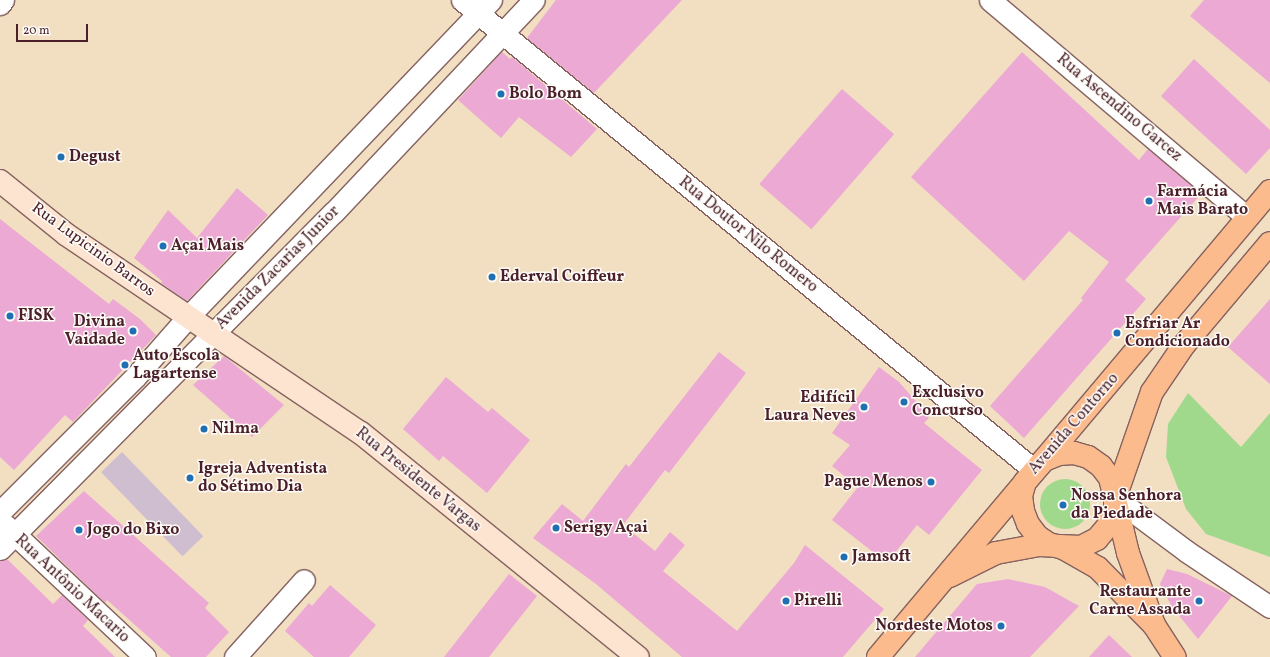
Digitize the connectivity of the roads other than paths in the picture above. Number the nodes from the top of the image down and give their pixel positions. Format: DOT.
graph roads {
  1 [pos="3,0"];
  2 [pos="462,0"];
  3 [pos="534,0"];
  4 [pos="990,0"];
  5 [pos="0,4"];
  6 [pos="485,6"];
  7 [pos="503,34"];
  8 [pos="0,181"];
  9 [pos="1270,191"];
  10 [pos="1247,217"];
  11 [pos="1270,243"];
  12 [pos="187,318"];
  13 [pos="214,332"];
  14 [pos="1034,470"];
  15 [pos="1115,498"];
  16 [pos="0,512"];
  17 [pos="0,520"];
  18 [pos="15,534"];
  19 [pos="1063,548"];
  20 [pos="0,549"];
  21 [pos="304,580"];
  22 [pos="941,580"];
  23 [pos="1270,608"];
  24 [pos="1154,625"];
  25 [pos="1172,655"];
  26 [pos="145,657"];
  27 [pos="235,657"];
  28 [pos="638,657"];
  29 [pos="878,657"];
  1 -- 5 [label="street"];
  2 -- 6 [label="street, Rua Doutor Nilo Romero"];
  3 -- 7 [label="street, Avenida Zacarias Junior"];
  4 -- 10 [label="street, Rua Ascendino Garcez"];
  6 -- 7 [label="street, Rua Doutor Nilo Romero"];
  6 -- 12 [label="street, Avenida Zacarias Junior"];
  7 -- 13 [label="street, Avenida Zacarias Junior"];
  7 -- 14 [label="street, Rua Doutor Nilo Romero"];
  8 -- 12 [label="main road, Rua Lupicinio Barros"];
  9 -- 10 [label="main road, Avenida Contorno"];
  10 -- 14 [label="main road, Avenida Contorno"];
  11 -- 15 [label="main road"];
  12 -- 13 [label="main road, Rua Presidente Vargas"];
  12 -- 16 [label="street, Avenida Zacarias Junior"];
  13 -- 18 [label="street, Avenida Zacarias Junior"];
  13 -- 28 [label="main road, Rua Presidente Vargas"];
  14 -- 15 [label="main road"];
  14 -- 19 [label="main road"];
  14 -- 22 [label="main road, Avenida Contorno"];
  15 -- 19 [label="main road"];
  15 -- 23 [label="street"];
  15 -- 24 [label="main road"];
  17 -- 18 [label="street, Rua Antônio Macario"];
  18 -- 20 [label="street, Avenida Zacarias Junior"];
  18 -- 26 [label="street, Rua Antônio Macario"];
  19 -- 22 [label="main road"];
  19 -- 24 [label="main road"];
  21 -- 27 [label="street"];
  22 -- 29 [label="main road, Avenida Contorno"];
  24 -- 25 [label="main road"];
}
